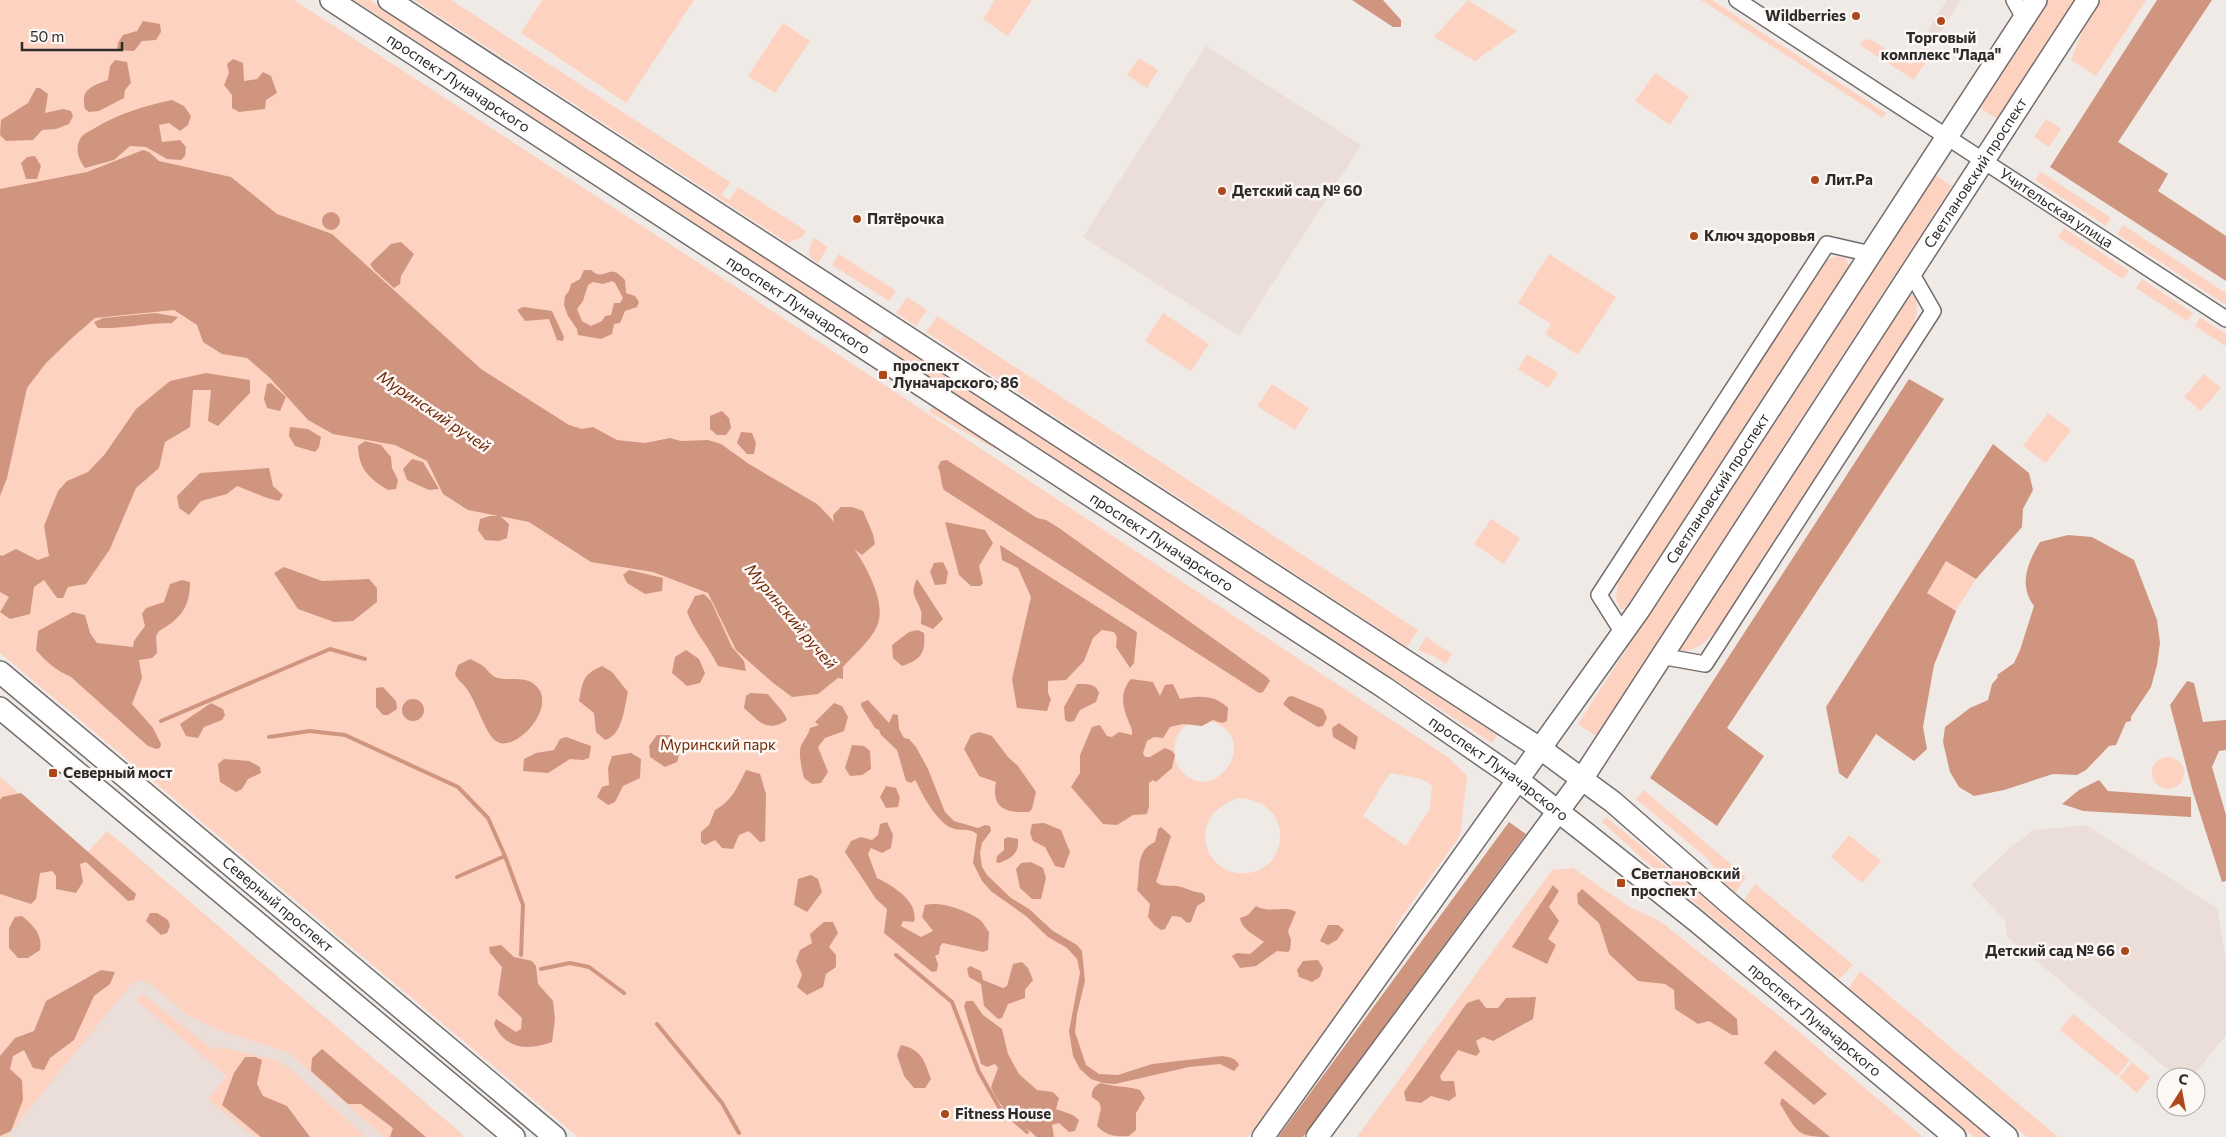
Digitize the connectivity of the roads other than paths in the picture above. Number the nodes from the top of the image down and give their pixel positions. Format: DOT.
graph roads {
  1 [pos="331,0"];
  2 [pos="389,0"];
  3 [pos="1737,0"];
  4 [pos="2036,0"];
  5 [pos="2088,0"];
  6 [pos="2019,9"];
  7 [pos="1946,137"];
  8 [pos="1982,161"];
  9 [pos="1870,254"];
  10 [pos="1910,271"];
  11 [pos="2226,319"];
  12 [pos="1623,632"];
  13 [pos="1660,656"];
  14 [pos="0,672"];
  15 [pos="0,708"];
  16 [pos="1541,749"];
  17 [pos="1582,779"];
  18 [pos="1518,780"];
  19 [pos="1558,811"];
  20 [pos="514,1137"];
  21 [pos="555,1137"];
  22 [pos="1263,1137"];
  23 [pos="1317,1137"];
  24 [pos="1956,1137"];
  25 [pos="2007,1137"];
  1 -- 18 [label="main road, проспект Луначарского"];
  2 -- 16 [label="main road, проспект Луначарского"];
  3 -- 7 [label="street, Учительская улица"];
  4 -- 6 [label="main road, Светлановский проспект"];
  5 -- 8 [label="main road, Светлановский проспект"];
  6 -- 7 [label="main road, Светлановский проспект"];
  7 -- 8 [label="street, Учительская улица"];
  7 -- 9 [label="main road, Светлановский проспект"];
  8 -- 10 [label="main road, Светлановский проспект"];
  8 -- 11 [label="street, Учительская улица"];
  9 -- 12 [label="main road, Светлановский проспект"];
  9 -- 12 [label="street"];
  10 -- 13 [label="main road, Светлановский проспект"];
  10 -- 13 [label="street"];
  12 -- 16 [label="main road, Светлановский проспект"];
  13 -- 17 [label="main road, Светлановский проспект"];
  14 -- 21 [label="main road, Северный проспект"];
  15 -- 20 [label="main road, Северный проспект"];
  16 -- 17 [label="main road, проспект Луначарского"];
  16 -- 18 [label="main road, Светлановский проспект"];
  17 -- 19 [label="main road, Светлановский проспект"];
  17 -- 25 [label="main road, проспект Луначарского"];
  18 -- 19 [label="main road, проспект Луначарского"];
  18 -- 22 [label="main road, Светлановский проспект"];
  19 -- 23 [label="main road, Светлановский проспект"];
  19 -- 24 [label="main road, проспект Луначарского"];
}
